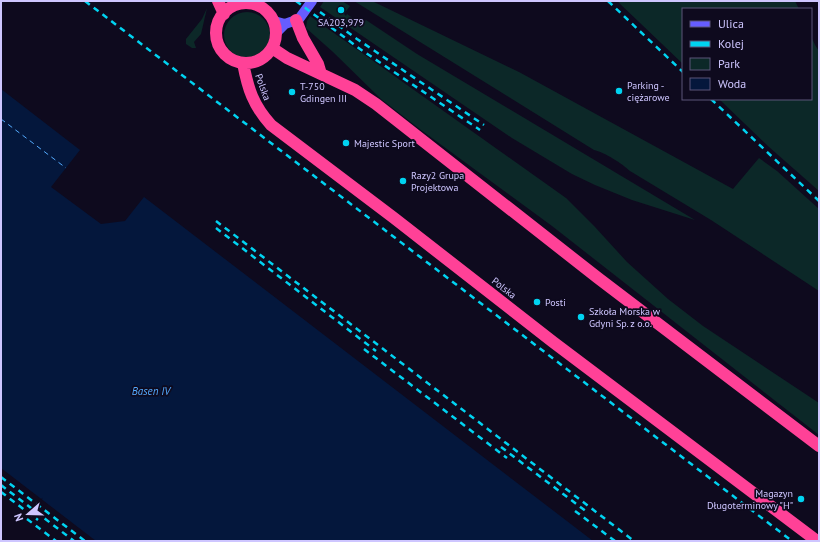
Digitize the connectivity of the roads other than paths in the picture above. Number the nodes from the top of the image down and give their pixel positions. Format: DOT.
graph roads {
  1 [pos="218,1"];
  2 [pos="312,1"];
  3 [pos="232,3"];
  4 [pos="224,14"];
  5 [pos="285,22"];
  6 [pos="272,48"];
  7 [pos="244,63"];
  8 [pos="321,74"];
  9 [pos="819,446"];
  10 [pos="817,541"];
  1 -- 4 [label="highway"];
  2 -- 5 [label="street"];
  3 -- 4 [label="highway"];
  3 -- 5 [label="highway"];
  4 -- 7 [label="highway"];
  5 -- 6 [label="highway"];
  5 -- 8 [label="highway"];
  6 -- 7 [label="highway"];
  6 -- 8 [label="highway"];
  7 -- 10 [label="highway, Polska"];
  8 -- 9 [label="highway"];
}
